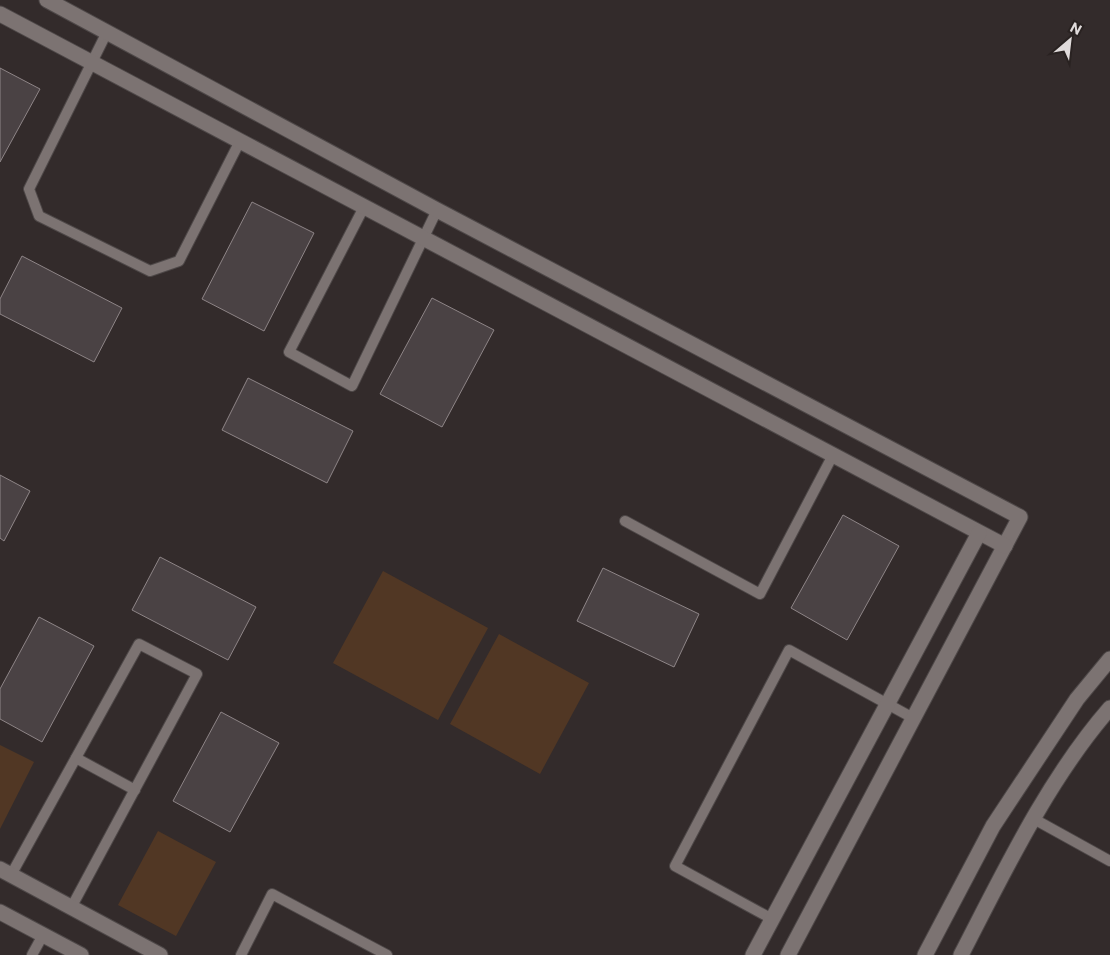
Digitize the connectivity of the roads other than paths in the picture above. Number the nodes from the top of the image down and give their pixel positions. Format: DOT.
graph roads {
  1 [pos="47,0"];
  2 [pos="0,14"];
  3 [pos="107,32"];
  4 [pos="92,63"];
  5 [pos="240,141"];
  6 [pos="364,207"];
  7 [pos="437,210"];
  8 [pos="423,237"];
  9 [pos="833,455"];
  10 [pos="625,521"];
  11 [pos="979,533"];
  12 [pos="1005,546"];
  13 [pos="1110,659"];
  14 [pos="889,704"];
  15 [pos="1110,708"];
  16 [pos="913,718"];
  17 [pos="76,758"];
  18 [pos="135,790"];
  19 [pos="1034,819"];
  20 [pos="1110,861"];
  21 [pos="6,872"];
  22 [pos="71,908"];
  23 [pos="0,912"];
  24 [pos="772,919"];
  25 [pos="43,935"];
  26 [pos="32,955"];
  27 [pos="81,955"];
  28 [pos="160,955"];
  29 [pos="241,955"];
  30 [pos="387,955"];
  31 [pos="753,955"];
  32 [pos="788,955"];
  33 [pos="925,955"];
  34 [pos="961,955"];
  1 -- 3 [label="street"];
  2 -- 4 [label="street"];
  3 -- 4 [label="lane"];
  3 -- 7 [label="street"];
  4 -- 5 [label="street"];
  4 -- 5 [label="lane"];
  5 -- 6 [label="street"];
  6 -- 8 [label="street"];
  6 -- 8 [label="lane"];
  7 -- 8 [label="lane"];
  7 -- 12 [label="street"];
  8 -- 9 [label="street"];
  9 -- 10 [label="lane"];
  9 -- 11 [label="street"];
  11 -- 12 [label="street"];
  11 -- 14 [label="street"];
  12 -- 16 [label="street"];
  13 -- 33 [label="street"];
  14 -- 16 [label="lane"];
  14 -- 24 [label="street"];
  14 -- 24 [label="lane"];
  15 -- 19 [label="street"];
  16 -- 32 [label="street"];
  17 -- 18 [label="lane"];
  17 -- 18 [label="lane"];
  17 -- 21 [label="lane"];
  18 -- 22 [label="lane"];
  19 -- 20 [label="lane"];
  19 -- 34 [label="street"];
  21 -- 22 [label="street"];
  22 -- 28 [label="street"];
  23 -- 25 [label="street"];
  24 -- 31 [label="street"];
  25 -- 26 [label="lane"];
  25 -- 27 [label="street"];
  29 -- 30 [label="lane"];
}
